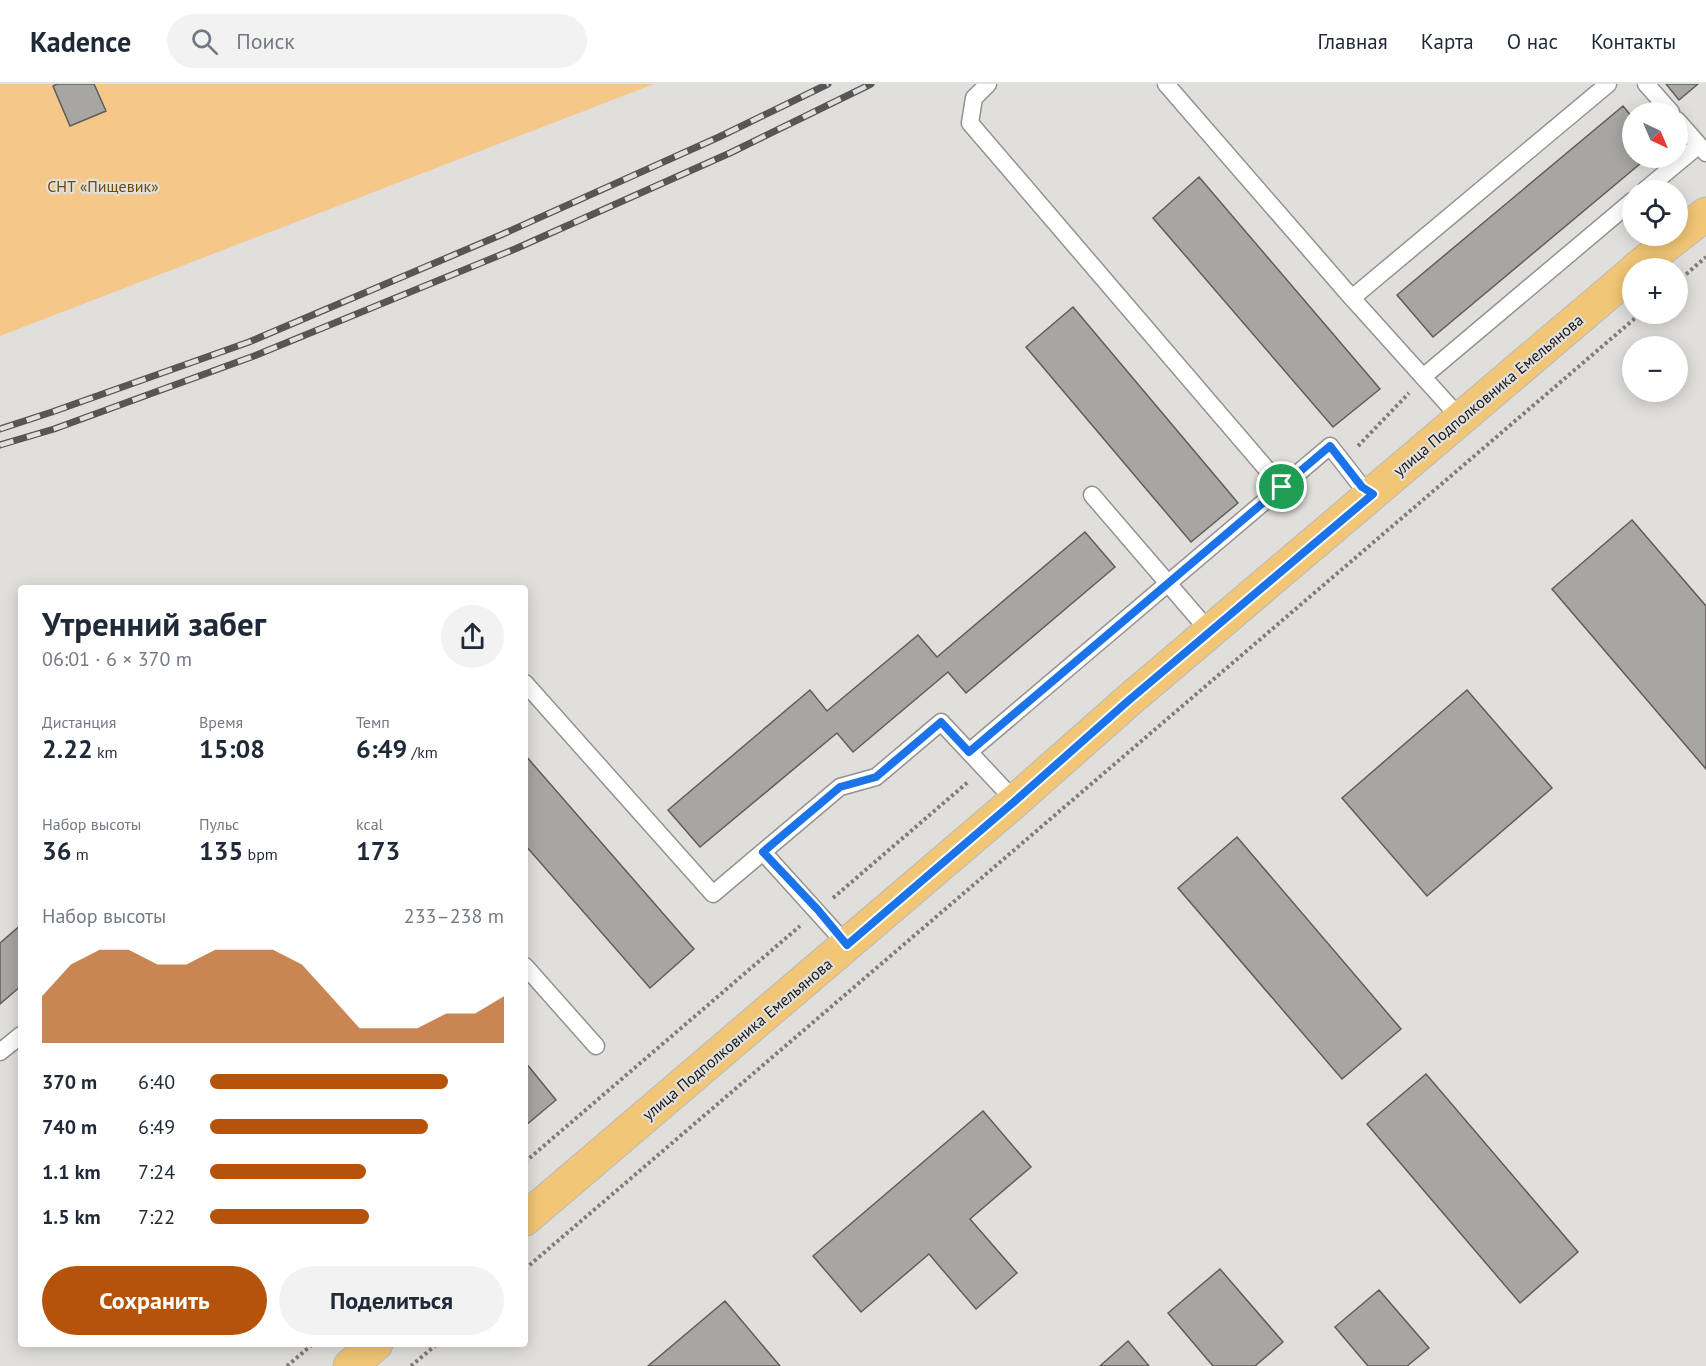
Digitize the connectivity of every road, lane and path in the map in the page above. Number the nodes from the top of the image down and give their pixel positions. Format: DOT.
graph roads {
  1 [pos="988,84"];
  2 [pos="1166,84"];
  3 [pos="1608,84"];
  4 [pos="1646,84"];
  5 [pos="1662,102"];
  6 [pos="1688,133"];
  7 [pos="1702,149"];
  8 [pos="1659,180"];
  9 [pos="1622,209"];
  10 [pos="1706,214"];
  11 [pos="1706,257"];
  12 [pos="1650,258"];
  13 [pos="1688,273"];
  14 [pos="1622,281"];
  15 [pos="1352,298"];
  16 [pos="1628,324"];
  17 [pos="1423,377"];
  18 [pos="1460,418"];
  19 [pos="1282,487"];
  20 [pos="1373,494"];
  21 [pos="1092,495"];
  22 [pos="1169,584"];
  23 [pos="1211,631"];
  24 [pos="528,686"];
  25 [pos="969,752"];
  26 [pos="1015,801"];
  27 [pos="763,852"];
  28 [pos="847,945"];
  29 [pos="528,969"];
  30 [pos="18,1037"];
  31 [pos="596,1046"];
  32 [pos="0,1052"];
  33 [pos="528,1216"];
  34 [pos="528,1266"];
  35 [pos="309,1347"];
  36 [pos="372,1347"];
  37 [pos="433,1347"];
  38 [pos="287,1366"];
  39 [pos="350,1366"];
  40 [pos="411,1366"];
  1 -- 19 [label="lane"];
  2 -- 15 [label="lane"];
  3 -- 15 [label="lane"];
  4 -- 5 [label="lane"];
  6 -- 7 [label="lane"];
  7 -- 8 [label="lane"];
  9 -- 17 [label="lane"];
  10 -- 12 [label="main road"];
  11 -- 13 [label="path"];
  14 -- 18 [label="main road, улица Подполковника Емельянова"];
  15 -- 17 [label="lane"];
  16 -- 34 [label="path"];
  17 -- 18 [label="lane"];
  18 -- 20 [label="main road, улица Подполковника Емельянова"];
  19 -- 20 [label="lane"];
  19 -- 22 [label="lane"];
  20 -- 23 [label="main road, улица Подполковника Емельянова"];
  21 -- 22 [label="lane"];
  22 -- 23 [label="lane"];
  22 -- 25 [label="lane"];
  23 -- 26 [label="main road, улица Подполковника Емельянова"];
  24 -- 27 [label="lane"];
  25 -- 26 [label="lane"];
  25 -- 27 [label="lane"];
  26 -- 28 [label="main road, улица Подполковника Емельянова"];
  27 -- 28 [label="lane"];
  28 -- 33 [label="main road, улица Подполковника Емельянова"];
  29 -- 31 [label="lane"];
  30 -- 32 [label="lane"];
  35 -- 38 [label="path"];
  36 -- 39 [label="main road"];
  37 -- 40 [label="path"];
}
